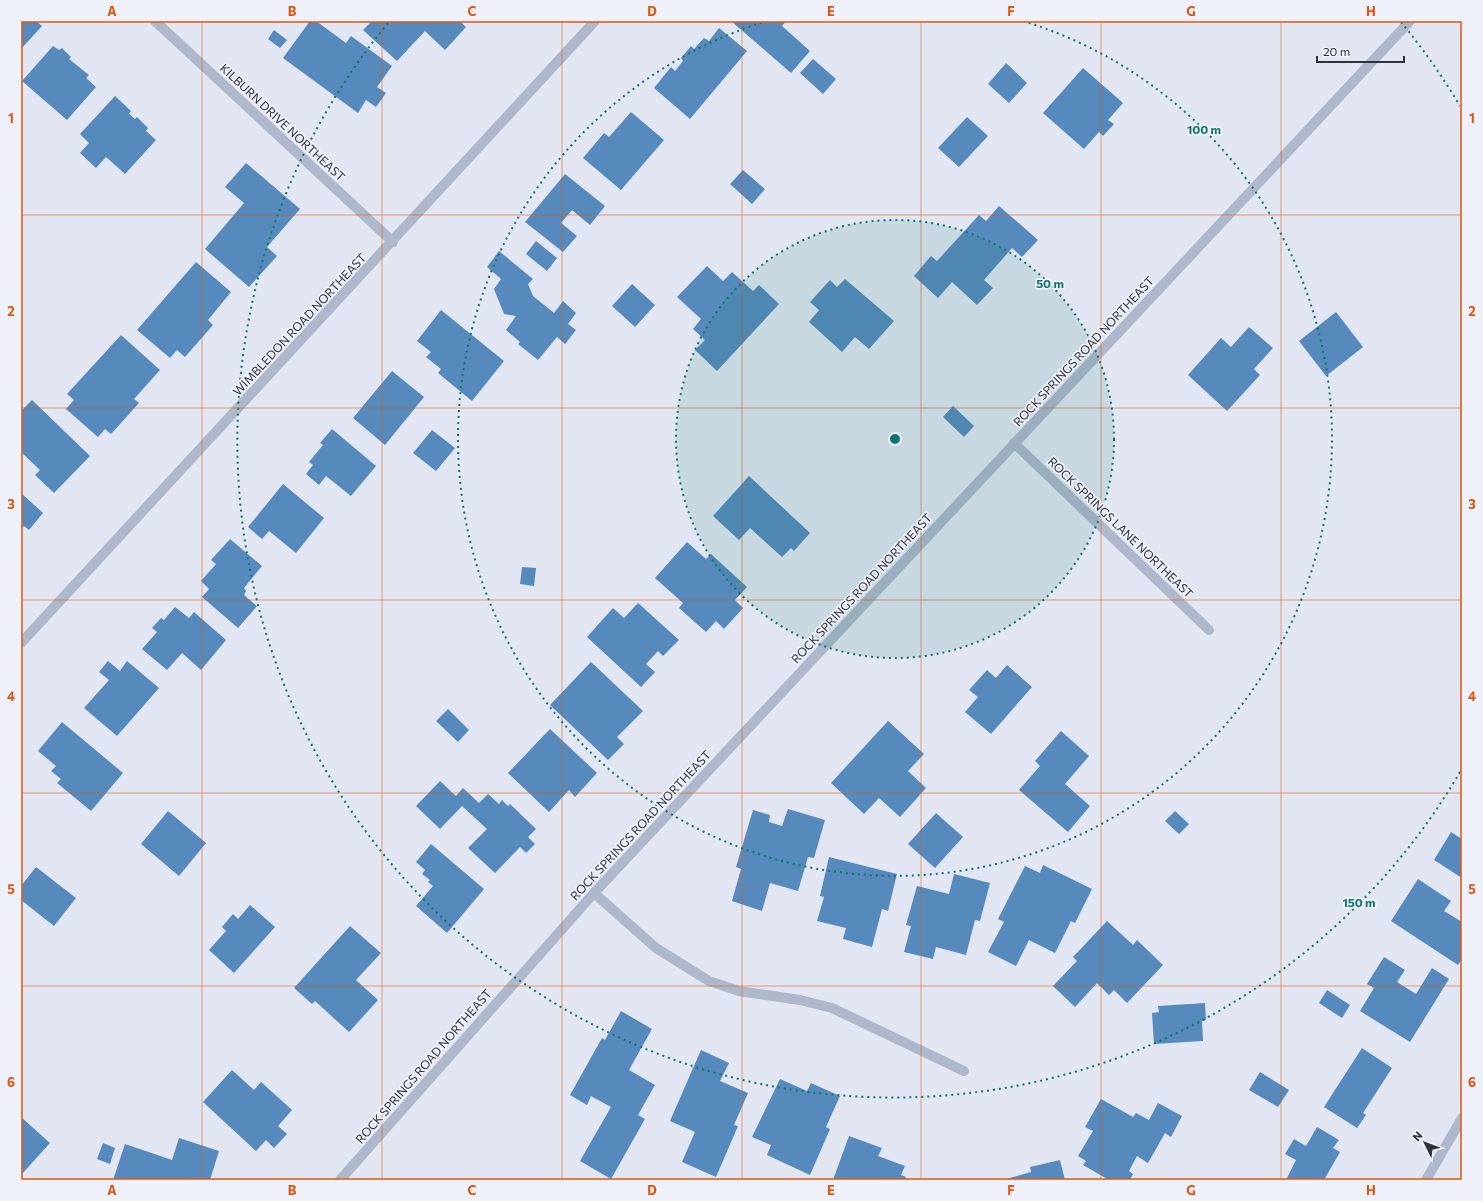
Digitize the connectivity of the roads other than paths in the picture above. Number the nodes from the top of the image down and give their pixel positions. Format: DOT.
graph roads {
  1 [pos="155,21"];
  2 [pos="595,21"];
  3 [pos="1410,21"];
  4 [pos="393,242"];
  5 [pos="1014,443"];
  6 [pos="1209,630"];
  7 [pos="21,642"];
  8 [pos="594,893"];
  9 [pos="964,1071"];
  10 [pos="1462,1118"];
  11 [pos="340,1180"];
  12 [pos="1426,1180"];
  1 -- 4 [label="street, KILBURN DRIVE NORTHEAST"];
  2 -- 4 [label="street, WIMBLEDON ROAD NORTHEAST"];
  3 -- 5 [label="street, ROCK SPRINGS ROAD NORTHEAST"];
  4 -- 7 [label="street, WIMBLEDON ROAD NORTHEAST"];
  5 -- 6 [label="street, ROCK SPRINGS LANE NORTHEAST"];
  5 -- 8 [label="street, ROCK SPRINGS ROAD NORTHEAST"];
  8 -- 9 [label="street"];
  8 -- 11 [label="street, ROCK SPRINGS ROAD NORTHEAST"];
  10 -- 12 [label="street"];
}
